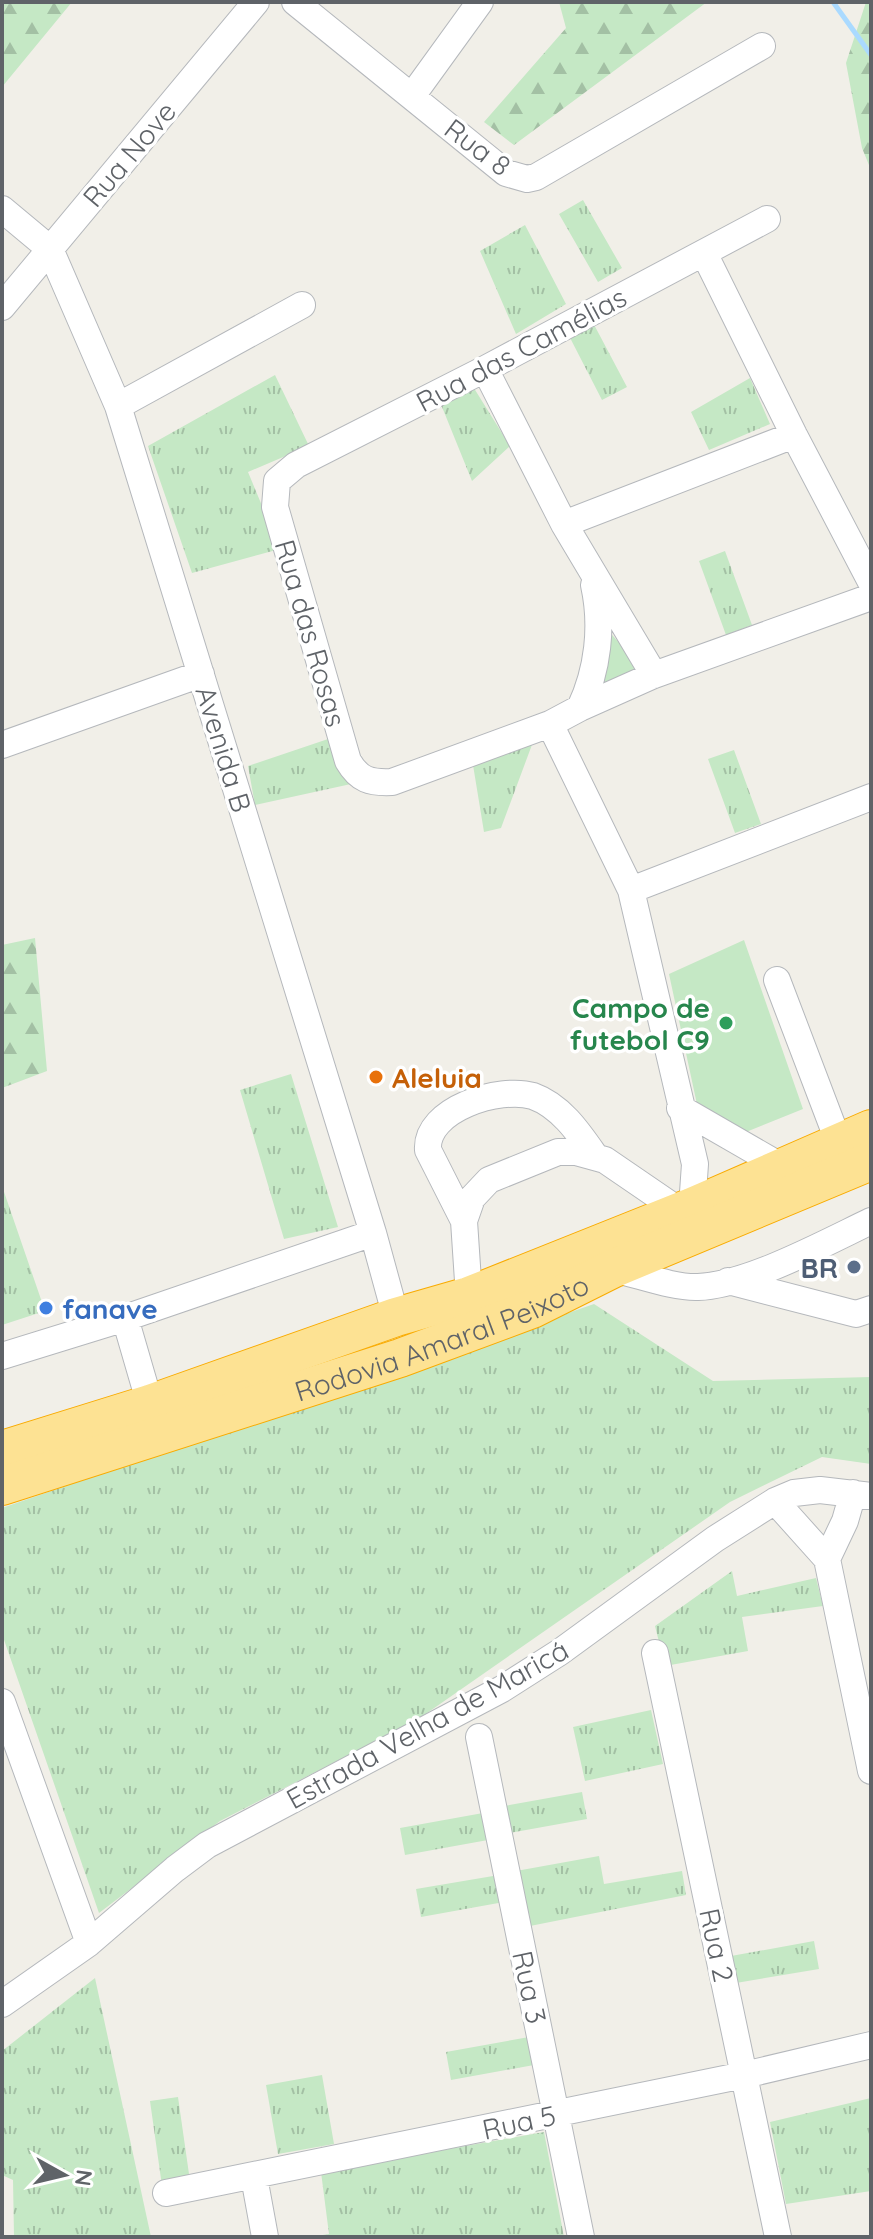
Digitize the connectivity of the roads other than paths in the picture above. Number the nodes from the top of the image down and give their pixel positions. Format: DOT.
graph roads {
  1 [pos="256,2"];
  2 [pos="295,2"];
  3 [pos="480,2"];
  4 [pos="762,46"];
  5 [pos="412,96"];
  6 [pos="2,209"];
  7 [pos="767,219"];
  8 [pos="50,249"];
  9 [pos="704,253"];
  10 [pos="302,305"];
  11 [pos="2,307"];
  12 [pos="485,369"];
  13 [pos="118,406"];
  14 [pos="794,435"];
  15 [pos="277,481"];
  16 [pos="564,524"];
  17 [pos="592,574"];
  18 [pos="871,582"];
  19 [pos="871,597"];
  20 [pos="201,674"];
  21 [pos="654,675"];
  22 [pos="580,708"];
  23 [pos="550,724"];
  24 [pos="2,745"];
  25 [pos="871,797"];
  26 [pos="631,890"];
  27 [pos="777,980"];
  28 [pos="680,1108"];
  29 [pos="860,1144"];
  30 [pos="595,1156"];
  31 [pos="784,1168"];
  32 [pos="686,1210"];
  33 [pos="464,1221"];
  34 [pos="871,1221"];
  35 [pos="373,1233"];
  36 [pos="612,1269"];
  37 [pos="728,1281"];
  38 [pos="469,1296"];
  39 [pos="871,1309"];
  40 [pos="396,1317"];
  41 [pos="125,1318"];
  42 [pos="2,1356"];
  43 [pos="150,1404"];
  44 [pos="2,1450"];
  45 [pos="2,1486"];
  46 [pos="862,1495"];
  47 [pos="775,1501"];
  48 [pos="827,1559"];
  49 [pos="655,1653"];
  50 [pos="2,1702"];
  51 [pos="479,1737"];
  52 [pos="871,1771"];
  53 [pos="89,1943"];
  54 [pos="2,2004"];
  55 [pos="871,2045"];
  56 [pos="744,2075"];
  57 [pos="556,2114"];
  58 [pos="254,2177"];
  59 [pos="166,2193"];
  60 [pos="265,2237"];
  61 [pos="581,2237"];
  62 [pos="778,2237"];
  1 -- 8 [label="street, Rua Nove"];
  2 -- 5 [label="street, Rua 8"];
  3 -- 5 [label="street"];
  4 -- 5 [label="street, Rua 8"];
  6 -- 8 [label="street, Avenida B"];
  7 -- 9 [label="street, Rua das Camélias"];
  8 -- 11 [label="street, Rua Nove"];
  8 -- 13 [label="street, Avenida B"];
  9 -- 12 [label="street, Rua das Camélias"];
  9 -- 14 [label="street"];
  10 -- 13 [label="street"];
  12 -- 15 [label="street, Rua das Camélias"];
  12 -- 16 [label="street"];
  13 -- 20 [label="street, Avenida B"];
  14 -- 16 [label="street"];
  14 -- 18 [label="street"];
  15 -- 23 [label="street, Rua das Rosas"];
  16 -- 17 [label="street"];
  17 -- 21 [label="street"];
  17 -- 22 [label="street"];
  19 -- 21 [label="street"];
  20 -- 24 [label="street"];
  20 -- 35 [label="street, Avenida B"];
  21 -- 22 [label="street"];
  22 -- 23 [label="street"];
  23 -- 26 [label="street"];
  25 -- 26 [label="street"];
  26 -- 28 [label="street"];
  27 -- 29 [label="street"];
  28 -- 31 [label="street"];
  28 -- 32 [label="street"];
  29 -- 31 [label="highway, Rodovia Amaral Peixoto"];
  29 -- 36 [label="highway, Rodovia Amaral Peixoto"];
  30 -- 32 [label="street"];
  30 -- 33 [label="street"];
  30 -- 33 [label="street"];
  31 -- 32 [label="highway, Rodovia Amaral Peixoto"];
  32 -- 38 [label="highway, Rodovia Amaral Peixoto"];
  33 -- 38 [label="street"];
  34 -- 37 [label="street"];
  35 -- 40 [label="street, Avenida B"];
  35 -- 41 [label="street"];
  36 -- 37 [label="street"];
  36 -- 45 [label="highway, Rodovia Amaral Peixoto"];
  37 -- 39 [label="street"];
  38 -- 40 [label="highway, Rodovia Amaral Peixoto"];
  40 -- 43 [label="highway, Rodovia Amaral Peixoto"];
  41 -- 42 [label="street"];
  41 -- 43 [label="street"];
  43 -- 44 [label="highway, Rodovia Amaral Peixoto"];
  46 -- 47 [label="street, Estrada Velha de Maricá"];
  46 -- 48 [label="street"];
  47 -- 48 [label="street"];
  47 -- 53 [label="street, Estrada Velha de Maricá"];
  48 -- 52 [label="street"];
  49 -- 56 [label="street, Rua 2"];
  50 -- 53 [label="street"];
  51 -- 57 [label="street, Rua 3"];
  53 -- 54 [label="street, Estrada Velha de Maricá"];
  55 -- 56 [label="street, Rua 5"];
  56 -- 57 [label="street, Rua 5"];
  56 -- 62 [label="street, Rua 2"];
  57 -- 58 [label="street, Rua 5"];
  57 -- 61 [label="street, Rua 3"];
  58 -- 59 [label="street, Rua 5"];
  58 -- 60 [label="street"];
}
